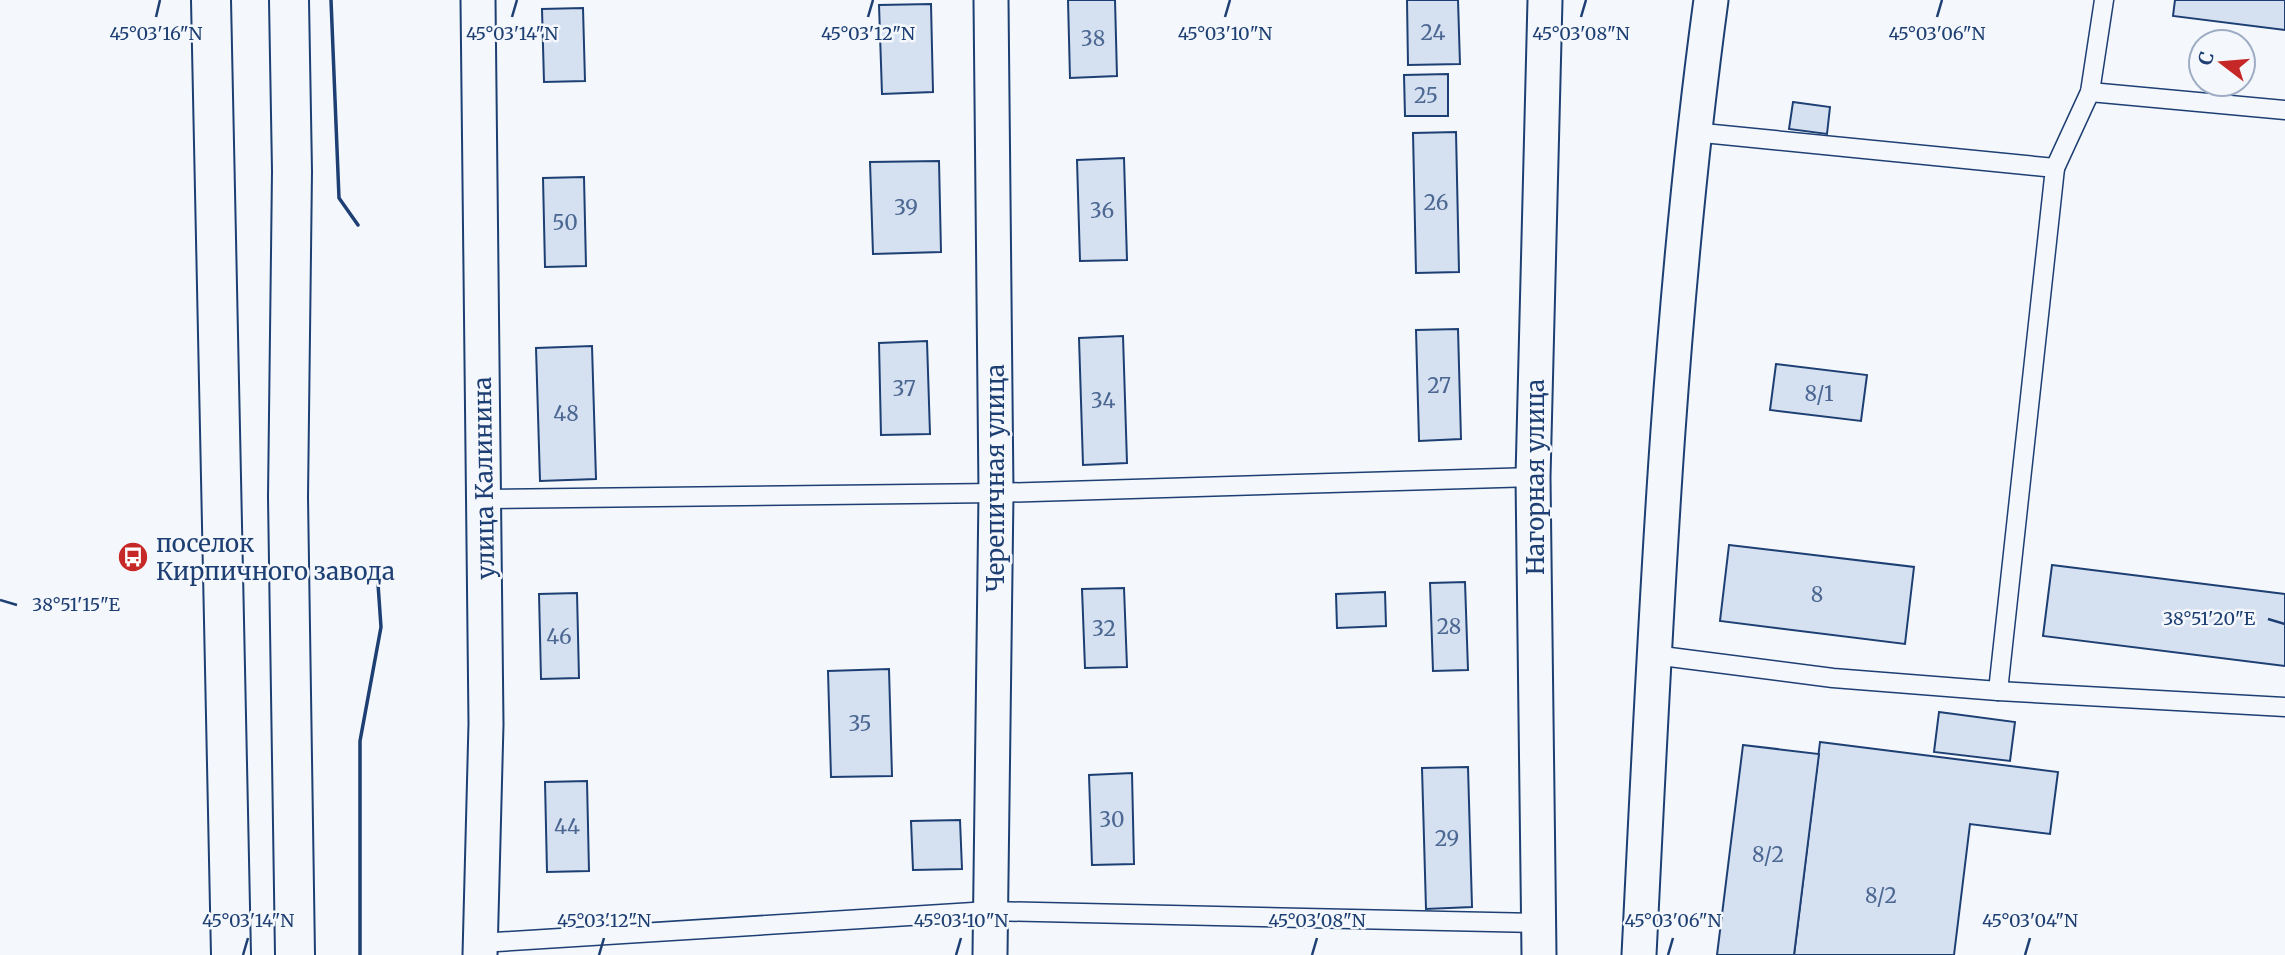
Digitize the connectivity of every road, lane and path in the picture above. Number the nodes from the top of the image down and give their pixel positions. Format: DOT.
graph roads {
  1 [pos="211,0"];
  2 [pos="289,0"];
  3 [pos="478,0"];
  4 [pos="991,0"];
  5 [pos="1545,0"];
  6 [pos="1711,0"];
  7 [pos="2104,0"];
  8 [pos="2090,92"];
  9 [pos="2285,110"];
  10 [pos="1693,132"];
  11 [pos="2055,168"];
  12 [pos="1533,477"];
  13 [pos="996,493"];
  14 [pos="485,499"];
  15 [pos="1654,655"];
  16 [pos="1998,691"];
  17 [pos="2285,707"];
  18 [pos="989,911"];
  19 [pos="1539,939"];
  20 [pos="480,949"];
  21 [pos="231,955"];
  22 [pos="295,955"];
  23 [pos="990,955"];
  24 [pos="1639,955"];
  1 -- 21 [label="highway"];
  2 -- 22 [label="highway"];
  3 -- 14 [label="street, улица Калинина"];
  4 -- 13 [label="street, Черепичная улица"];
  5 -- 12 [label="street, Нагорная улица"];
  6 -- 10 [label="street"];
  7 -- 8 [label="lane"];
  8 -- 9 [label="lane"];
  8 -- 11 [label="lane"];
  10 -- 11 [label="lane"];
  10 -- 15 [label="street"];
  11 -- 16 [label="lane"];
  12 -- 13 [label="lane"];
  12 -- 19 [label="street, Нагорная улица"];
  13 -- 14 [label="lane"];
  13 -- 18 [label="street, Черепичная улица"];
  14 -- 20 [label="street, улица Калинина"];
  15 -- 16 [label="lane"];
  15 -- 24 [label="street"];
  16 -- 17 [label="lane"];
  18 -- 19 [label="lane"];
  18 -- 20 [label="lane"];
  18 -- 23 [label="street, Черепичная улица"];
}
